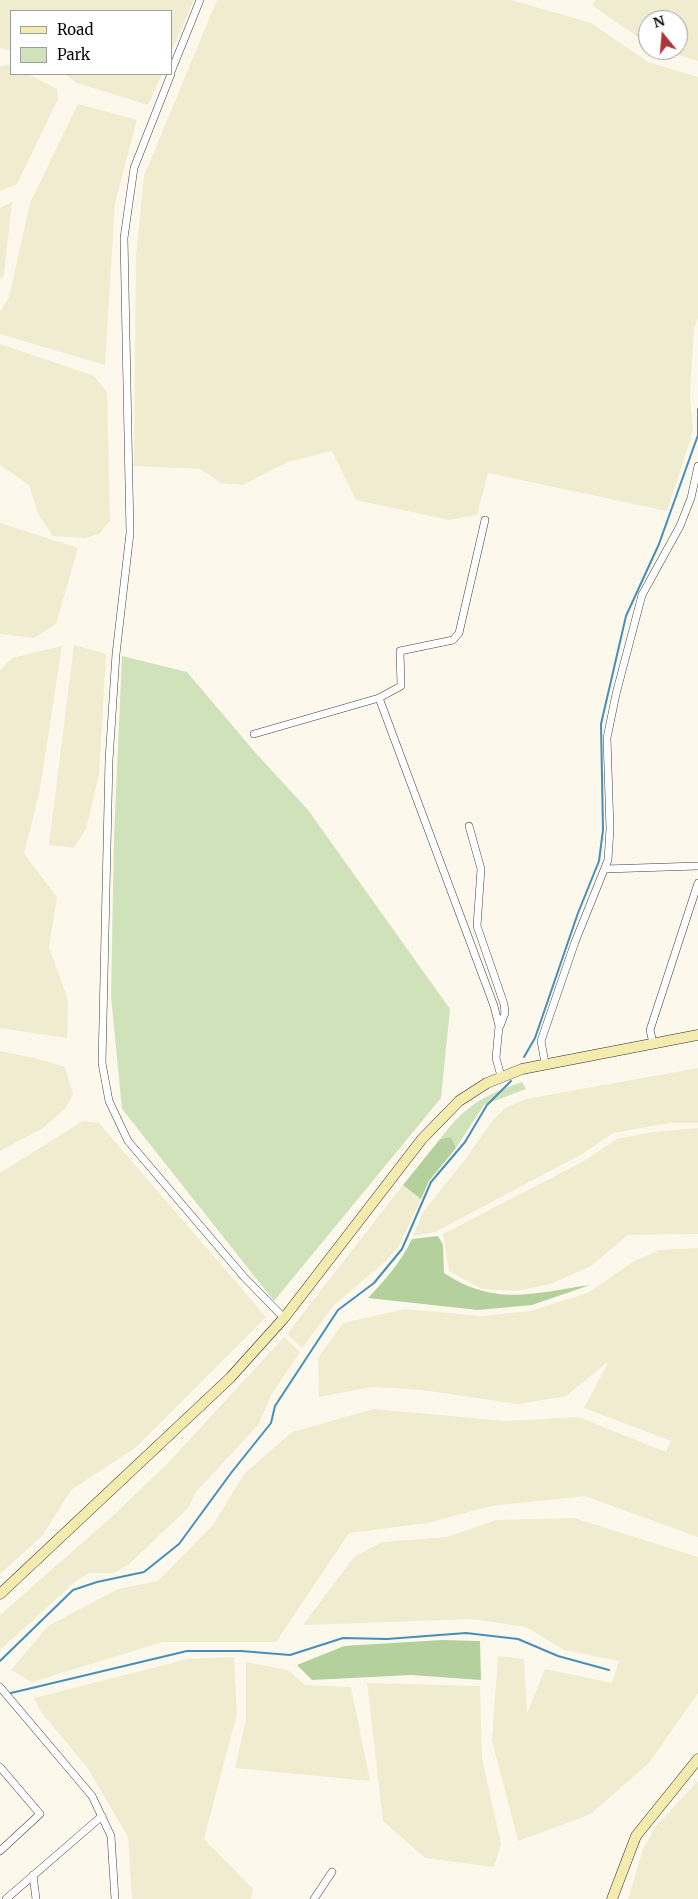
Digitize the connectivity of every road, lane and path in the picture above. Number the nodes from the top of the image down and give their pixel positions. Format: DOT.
graph roads {
  1 [pos="200,0"];
  2 [pos="172,70"];
  3 [pos="170,75"];
  4 [pos="698,466"];
  5 [pos="694,499"];
  6 [pos="485,520"];
  7 [pos="379,698"];
  8 [pos="254,734"];
  9 [pos="469,826"];
  10 [pos="698,866"];
  11 [pos="605,869"];
  12 [pos="698,883"];
  13 [pos="500,1026"];
  14 [pos="698,1035"];
  15 [pos="652,1043"];
  16 [pos="545,1063"];
  17 [pos="501,1076"];
  18 [pos="284,1318"];
  19 [pos="0,1594"];
  20 [pos="0,1687"];
  21 [pos="698,1759"];
  22 [pos="0,1767"];
  23 [pos="102,1816"];
  24 [pos="0,1851"];
  25 [pos="332,1872"];
  26 [pos="33,1875"];
  27 [pos="6,1899"];
  28 [pos="36,1899"];
  29 [pos="115,1899"];
  30 [pos="314,1899"];
  31 [pos="612,1899"];
  1 -- 2 [label="street"];
  3 -- 18 [label="street"];
  4 -- 5 [label="street"];
  5 -- 11 [label="street"];
  6 -- 7 [label="street"];
  7 -- 8 [label="street"];
  7 -- 13 [label="street"];
  9 -- 13 [label="street"];
  10 -- 11 [label="street"];
  11 -- 16 [label="street"];
  12 -- 15 [label="street"];
  13 -- 17 [label="street"];
  14 -- 15 [label="main road"];
  15 -- 16 [label="main road"];
  16 -- 17 [label="main road"];
  17 -- 18 [label="main road"];
  18 -- 19 [label="main road"];
  20 -- 23 [label="street"];
  21 -- 31 [label="main road"];
  22 -- 24 [label="street"];
  23 -- 26 [label="street"];
  23 -- 29 [label="street"];
  25 -- 30 [label="street"];
  26 -- 27 [label="street"];
  26 -- 28 [label="street"];
}
